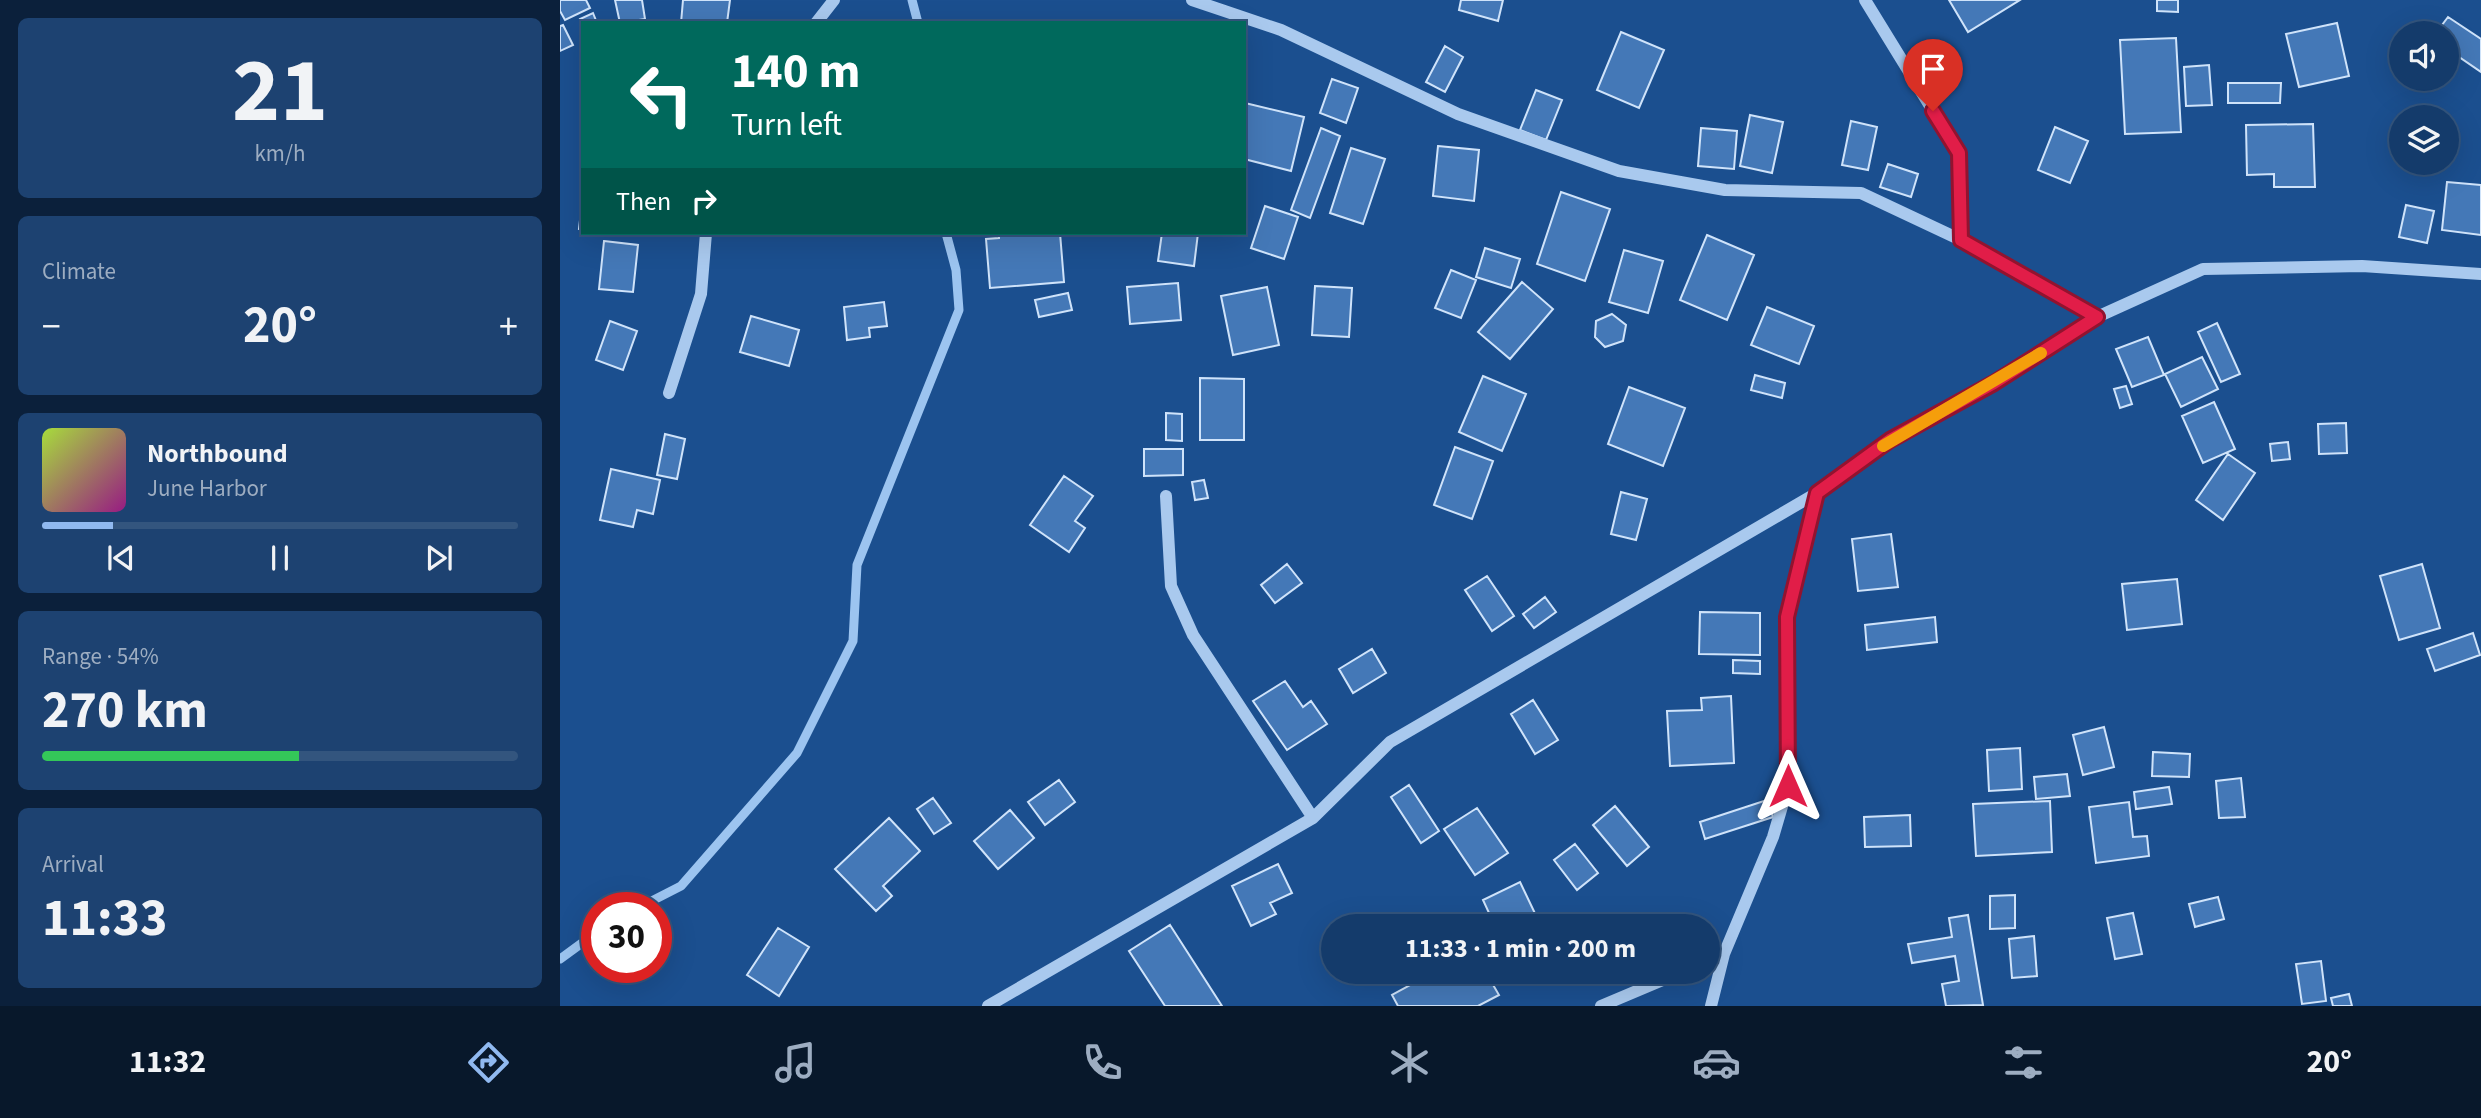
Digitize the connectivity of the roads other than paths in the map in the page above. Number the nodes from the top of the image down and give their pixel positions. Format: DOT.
graph roads {
  1 [pos="834,0"];
  2 [pos="1192,0"];
  3 [pos="1865,0"];
  4 [pos="818,21"];
  5 [pos="706,235"];
  6 [pos="1961,240"];
  7 [pos="2481,274"];
  8 [pos="2097,317"];
  9 [pos="668,393"];
  10 [pos="1817,493"];
  11 [pos="1166,496"];
  12 [pos="1313,818"];
  13 [pos="1724,954"];
  14 [pos="1720,956"];
  15 [pos="1653,984"];
  16 [pos="988,1006"];
  17 [pos="1601,1006"];
  18 [pos="1711,1006"];
  1 -- 4 [label="street"];
  2 -- 6 [label="street"];
  3 -- 6 [label="street"];
  5 -- 9 [label="street"];
  6 -- 8 [label="street"];
  7 -- 8 [label="street"];
  8 -- 10 [label="street"];
  10 -- 12 [label="street"];
  10 -- 13 [label="street"];
  11 -- 12 [label="street"];
  12 -- 16 [label="street"];
  13 -- 14 [label="street"];
  13 -- 18 [label="street"];
  15 -- 17 [label="street"];
}
